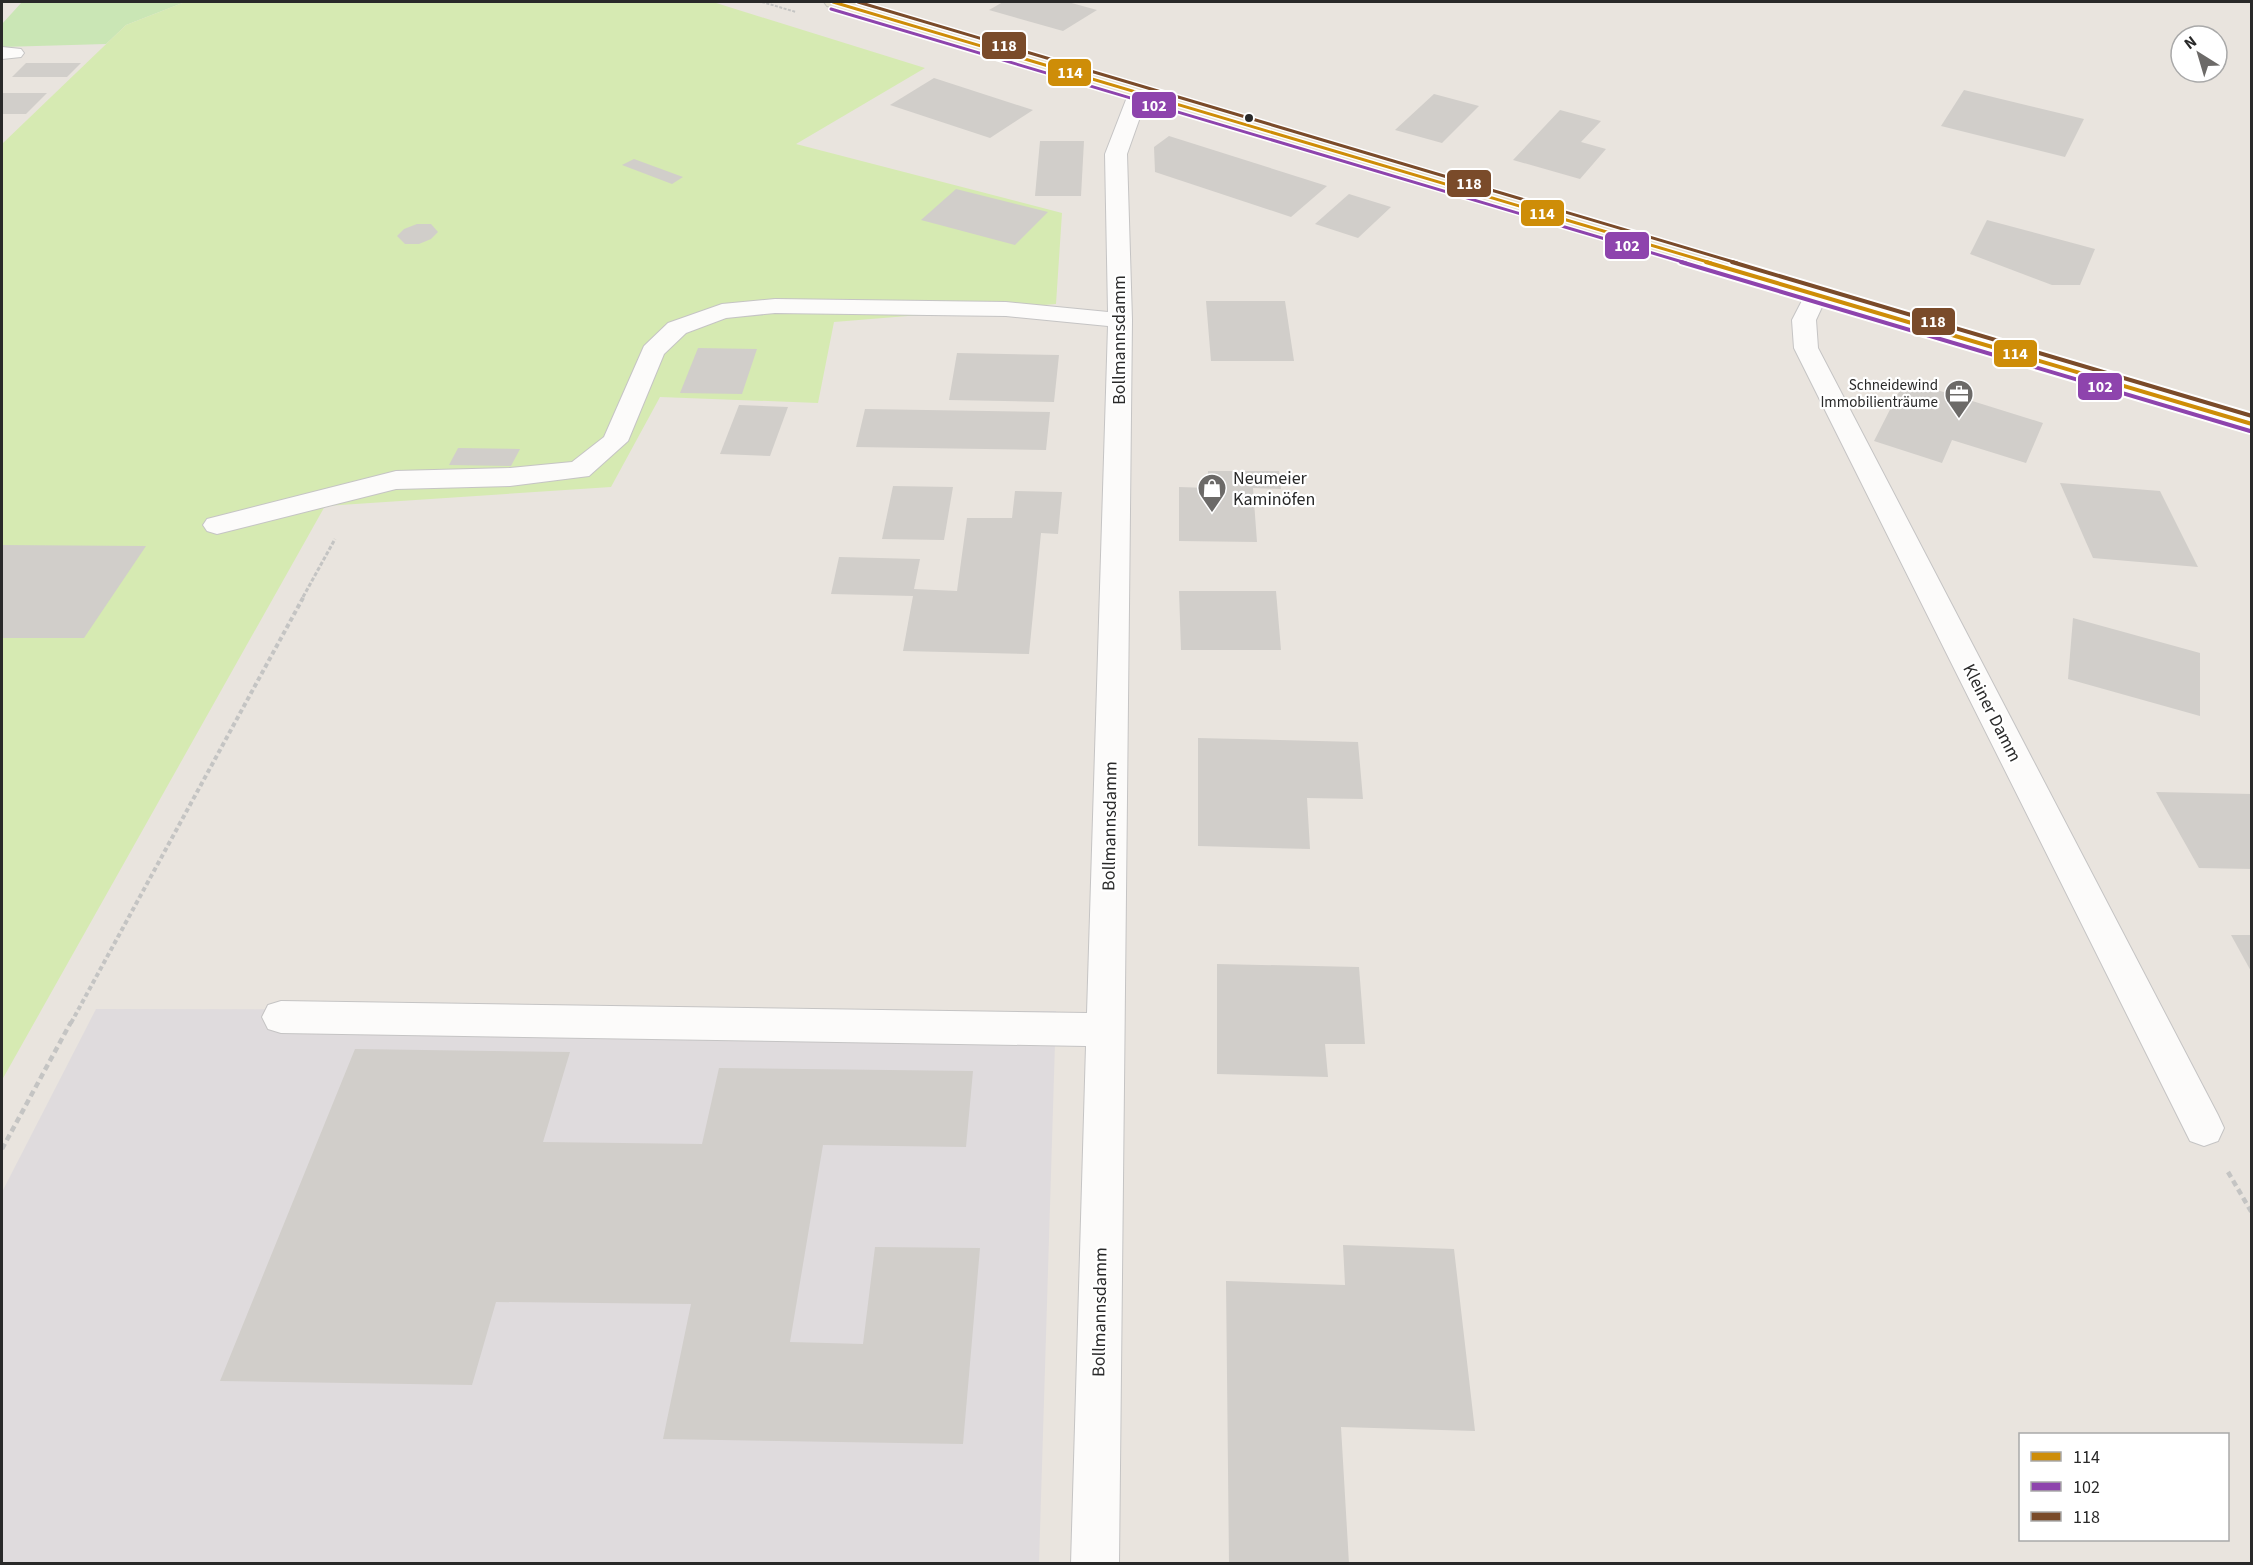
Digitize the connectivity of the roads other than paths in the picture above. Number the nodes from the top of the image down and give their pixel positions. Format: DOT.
graph roads {
  1 [pos="833,2"];
  2 [pos="1139,92"];
  3 [pos="1816,294"];
  4 [pos="1120,320"];
  5 [pos="2252,424"];
  6 [pos="217,525"];
  7 [pos="281,1017"];
  8 [pos="1105,1030"];
  9 [pos="2204,1128"];
  10 [pos="1095,1563"];
  1 -- 2 [label="main road"];
  2 -- 3 [label="main road"];
  2 -- 4 [label="street, Bollmannsdamm"];
  3 -- 5 [label="main road"];
  3 -- 9 [label="street, Kleiner Damm"];
  4 -- 6 [label="street"];
  4 -- 8 [label="street, Bollmannsdamm"];
  7 -- 8 [label="street"];
  8 -- 10 [label="street, Bollmannsdamm"];
}
